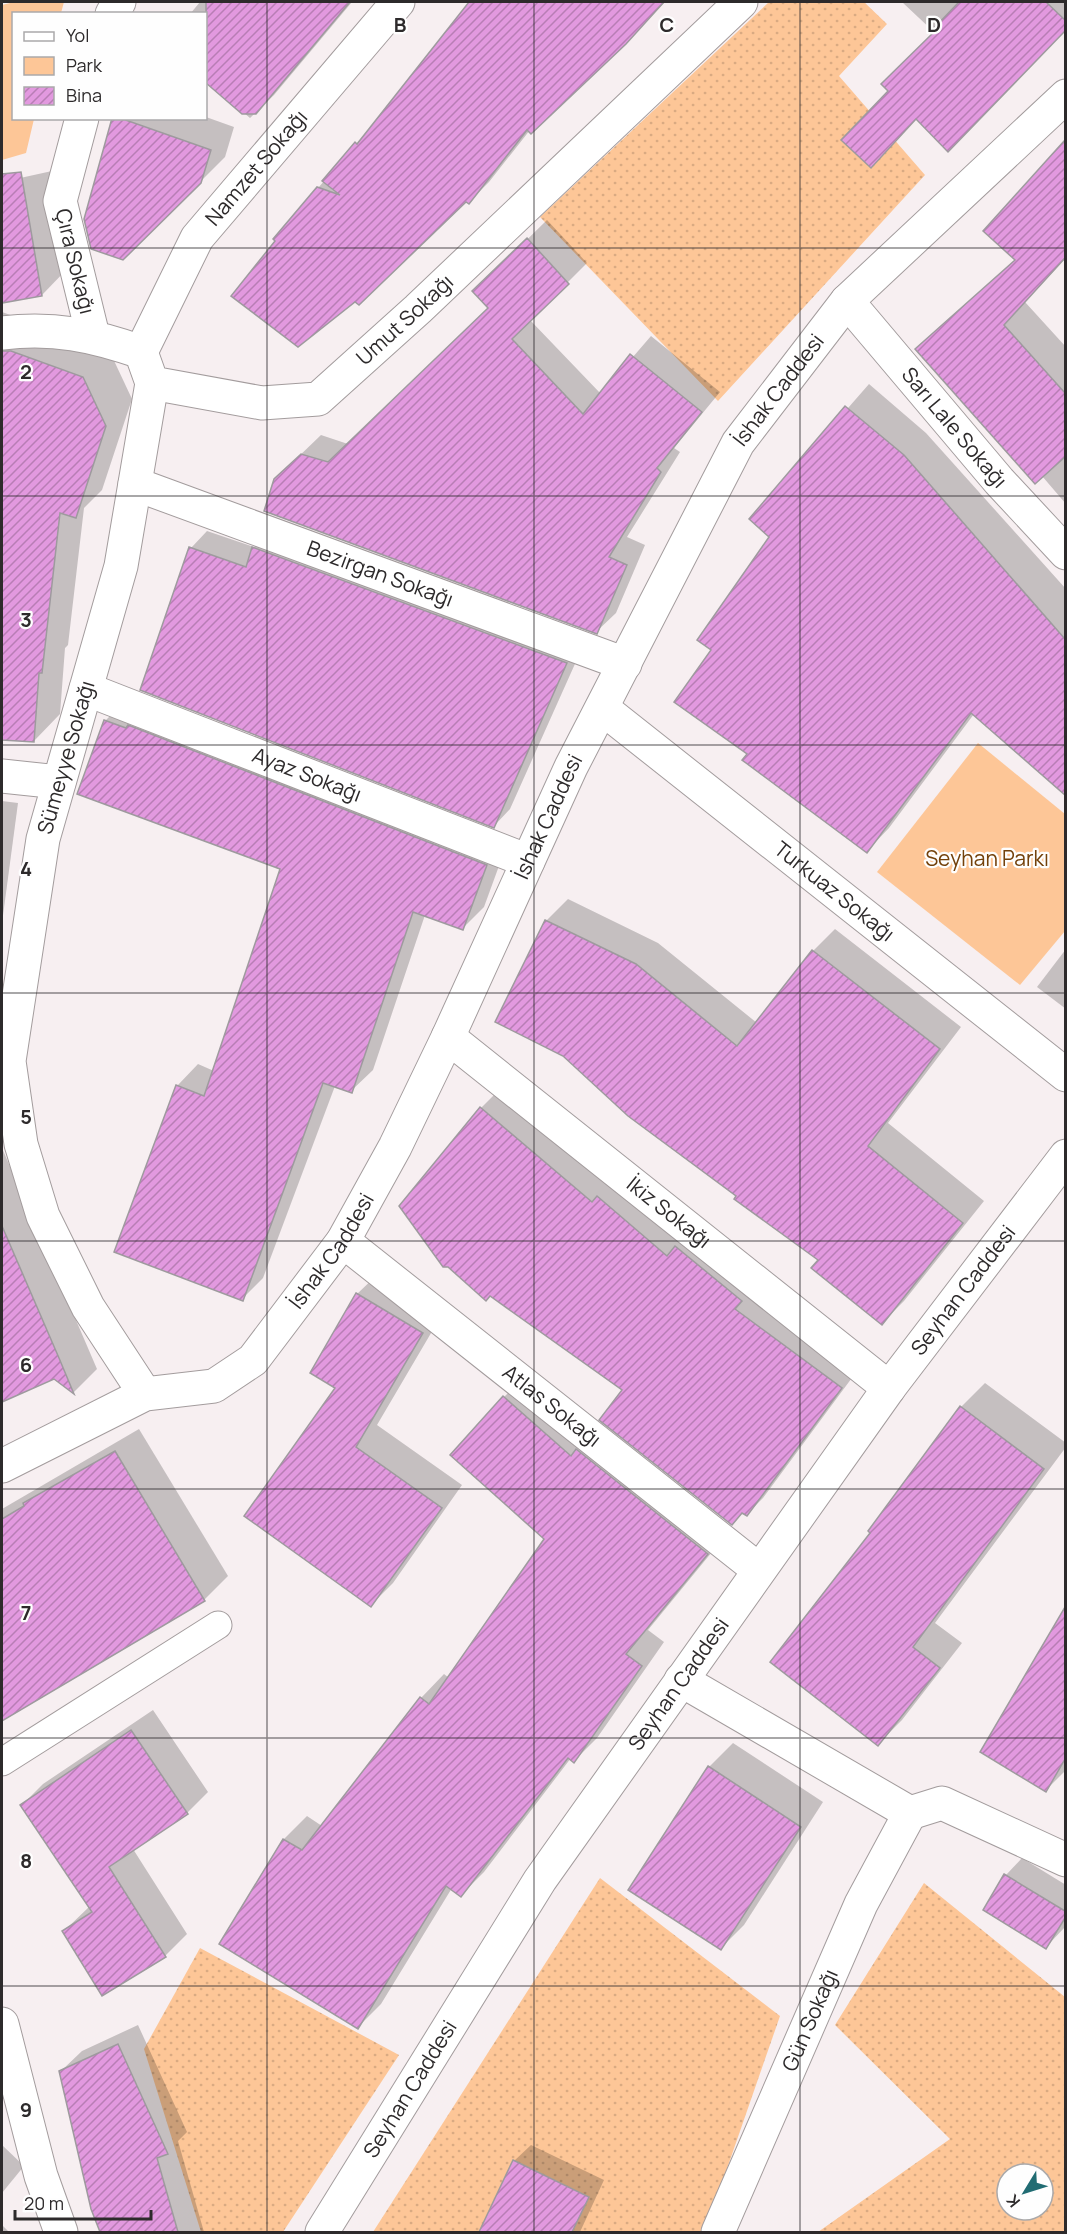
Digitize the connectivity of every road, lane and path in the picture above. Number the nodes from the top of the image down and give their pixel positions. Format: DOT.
graph roads {
  1 [pos="398,2"];
  2 [pos="741,2"];
  3 [pos="1065,96"];
  4 [pos="81,120"];
  5 [pos="848,302"];
  6 [pos="2,333"];
  7 [pos="93,336"];
  8 [pos="141,352"];
  9 [pos="152,383"];
  10 [pos="135,484"];
  11 [pos="1065,553"];
  12 [pos="625,664"];
  13 [pos="86,689"];
  14 [pos="602,708"];
  15 [pos="2,776"];
  16 [pos="59,782"];
  17 [pos="528,861"];
  18 [pos="448,1037"];
  19 [pos="1065,1075"];
  20 [pos="1065,1156"];
  21 [pos="343,1241"];
  22 [pos="889,1388"];
  23 [pos="145,1394"];
  24 [pos="2,1466"];
  25 [pos="759,1570"];
  26 [pos="218,1625"];
  27 [pos="681,1680"];
  28 [pos="2,1762"];
  29 [pos="910,1813"];
  30 [pos="1065,1860"];
  31 [pos="2,2024"];
  32 [pos="61,2232"];
  33 [pos="322,2232"];
  34 [pos="718,2232"];
  1 -- 8 [label="street, Namzet Sokağı"];
  2 -- 9 [label="street, Umut Sokağı"];
  3 -- 5 [label="street, İshak Caddesi"];
  4 -- 7 [label="street, Çıra Sokağı"];
  5 -- 11 [label="street, Sarı Lale Sokağı"];
  5 -- 12 [label="street, İshak Caddesi"];
  6 -- 7 [label="street"];
  7 -- 8 [label="street"];
  8 -- 9 [label="street"];
  9 -- 10 [label="street, Sümeyye Sokağı"];
  10 -- 12 [label="street, Bezirgan Sokağı"];
  10 -- 13 [label="street, Sümeyye Sokağı"];
  12 -- 14 [label="street, İshak Caddesi"];
  13 -- 16 [label="street, Sümeyye Sokağı"];
  13 -- 17 [label="street, Ayaz Sokağı"];
  14 -- 17 [label="street, İshak Caddesi"];
  14 -- 19 [label="street, Turkuaz Sokağı"];
  15 -- 16 [label="street"];
  16 -- 23 [label="street, Sümeyye Sokağı"];
  17 -- 18 [label="street, İshak Caddesi"];
  18 -- 21 [label="street, İshak Caddesi"];
  18 -- 22 [label="street, İkiz Sokağı"];
  20 -- 22 [label="street, Seyhan Caddesi"];
  21 -- 23 [label="street, İshak Caddesi"];
  21 -- 25 [label="street, Atlas Sokağı"];
  22 -- 25 [label="street, Seyhan Caddesi"];
  23 -- 24 [label="street, İshak Caddesi"];
  25 -- 27 [label="street, Seyhan Caddesi"];
  26 -- 28 [label="lane"];
  27 -- 29 [label="street"];
  27 -- 33 [label="street, Seyhan Caddesi"];
  29 -- 30 [label="street"];
  29 -- 34 [label="street, Gün Sokağı"];
  31 -- 32 [label="street"];
}
